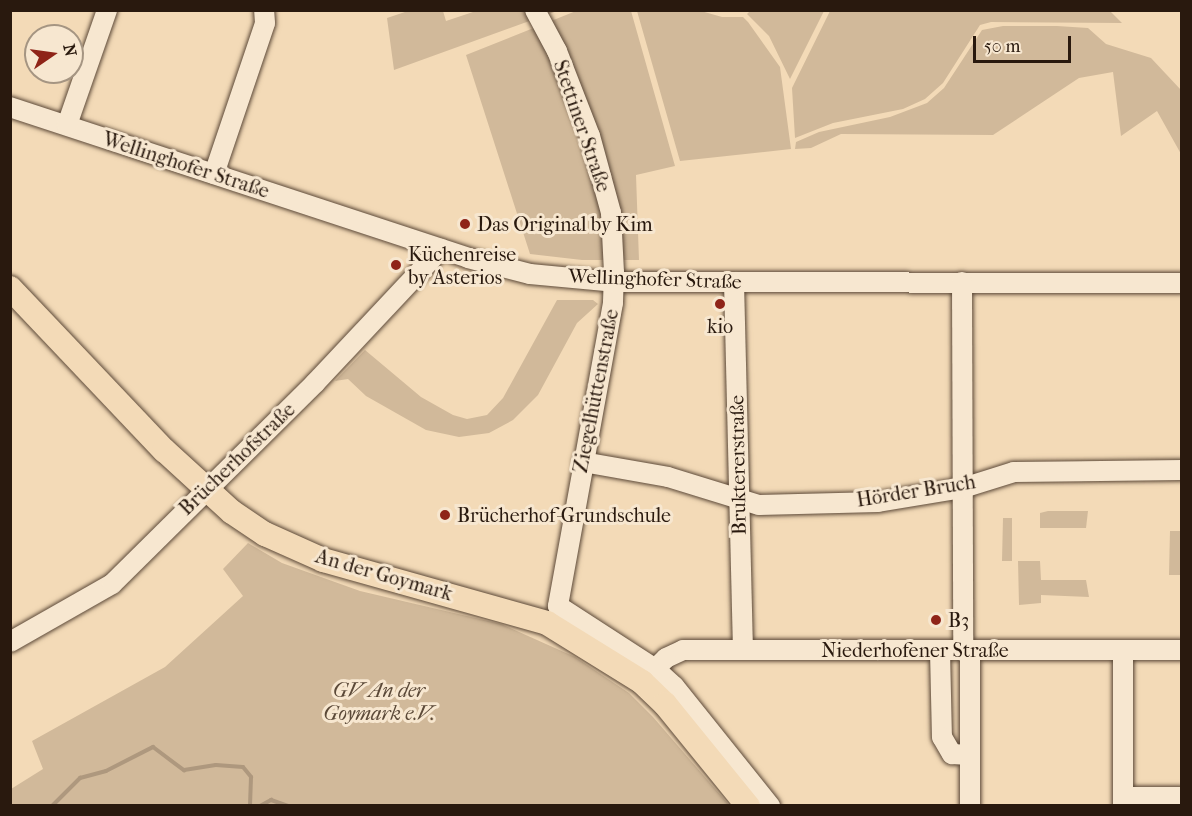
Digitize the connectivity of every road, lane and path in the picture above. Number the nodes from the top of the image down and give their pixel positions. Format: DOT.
graph roads {
  1 [pos="107,10"];
  2 [pos="264,10"];
  3 [pos="535,10"];
  4 [pos="10,107"];
  5 [pos="67,125"];
  6 [pos="214,174"];
  7 [pos="441,249"];
  8 [pos="615,282"];
  9 [pos="734,282"];
  10 [pos="962,282"];
  11 [pos="1182,283"];
  12 [pos="10,288"];
  13 [pos="583,462"];
  14 [pos="1182,470"];
  15 [pos="963,488"];
  16 [pos="206,490"];
  17 [pos="739,497"];
  18 [pos="10,642"];
  19 [pos="743,648"];
  20 [pos="1123,650"];
  21 [pos="1182,650"];
  22 [pos="940,651"];
  23 [pos="967,651"];
  24 [pos="648,675"];
  25 [pos="970,755"];
  26 [pos="1182,797"];
  27 [pos="1123,801"];
  28 [pos="748,806"];
  29 [pos="770,806"];
  30 [pos="970,806"];
  1 -- 5 [label="street"];
  2 -- 6 [label="street"];
  3 -- 8 [label="street, Stettiner Straße"];
  4 -- 5 [label="street, Wellinghofer Straße"];
  5 -- 6 [label="street, Wellinghofer Straße"];
  6 -- 7 [label="street, Wellinghofer Straße"];
  7 -- 8 [label="street, Wellinghofer Straße"];
  7 -- 16 [label="street, Brücherhofstraße"];
  8 -- 9 [label="street, Wellinghofer Straße"];
  8 -- 13 [label="street, Ziegelhüttenstraße"];
  9 -- 10 [label="street, Wellinghofer Straße"];
  9 -- 17 [label="street, Bruktererstraße"];
  10 -- 11 [label="street, Wellinghofer Straße"];
  10 -- 15 [label="street"];
  12 -- 16 [label="main road, An der Goymark"];
  13 -- 17 [label="street, Hörder Bruch"];
  13 -- 24 [label="street, Ziegelhüttenstraße"];
  14 -- 15 [label="street, Hörder Bruch"];
  15 -- 17 [label="street, Hörder Bruch"];
  15 -- 23 [label="street"];
  16 -- 18 [label="street, Brücherhofstraße"];
  16 -- 24 [label="main road, An der Goymark"];
  17 -- 19 [label="street, Bruktererstraße"];
  19 -- 22 [label="street, Niederhofener Straße"];
  19 -- 24 [label="street, Niederhofener Straße"];
  20 -- 21 [label="street, Niederhofener Straße"];
  20 -- 23 [label="street, Niederhofener Straße"];
  20 -- 27 [label="street"];
  22 -- 23 [label="street, Niederhofener Straße"];
  22 -- 25 [label="street"];
  23 -- 25 [label="street"];
  24 -- 28 [label="main road, An der Goymark"];
  24 -- 29 [label="street, An der Goymark"];
  25 -- 30 [label="street"];
  26 -- 27 [label="street"];
}
